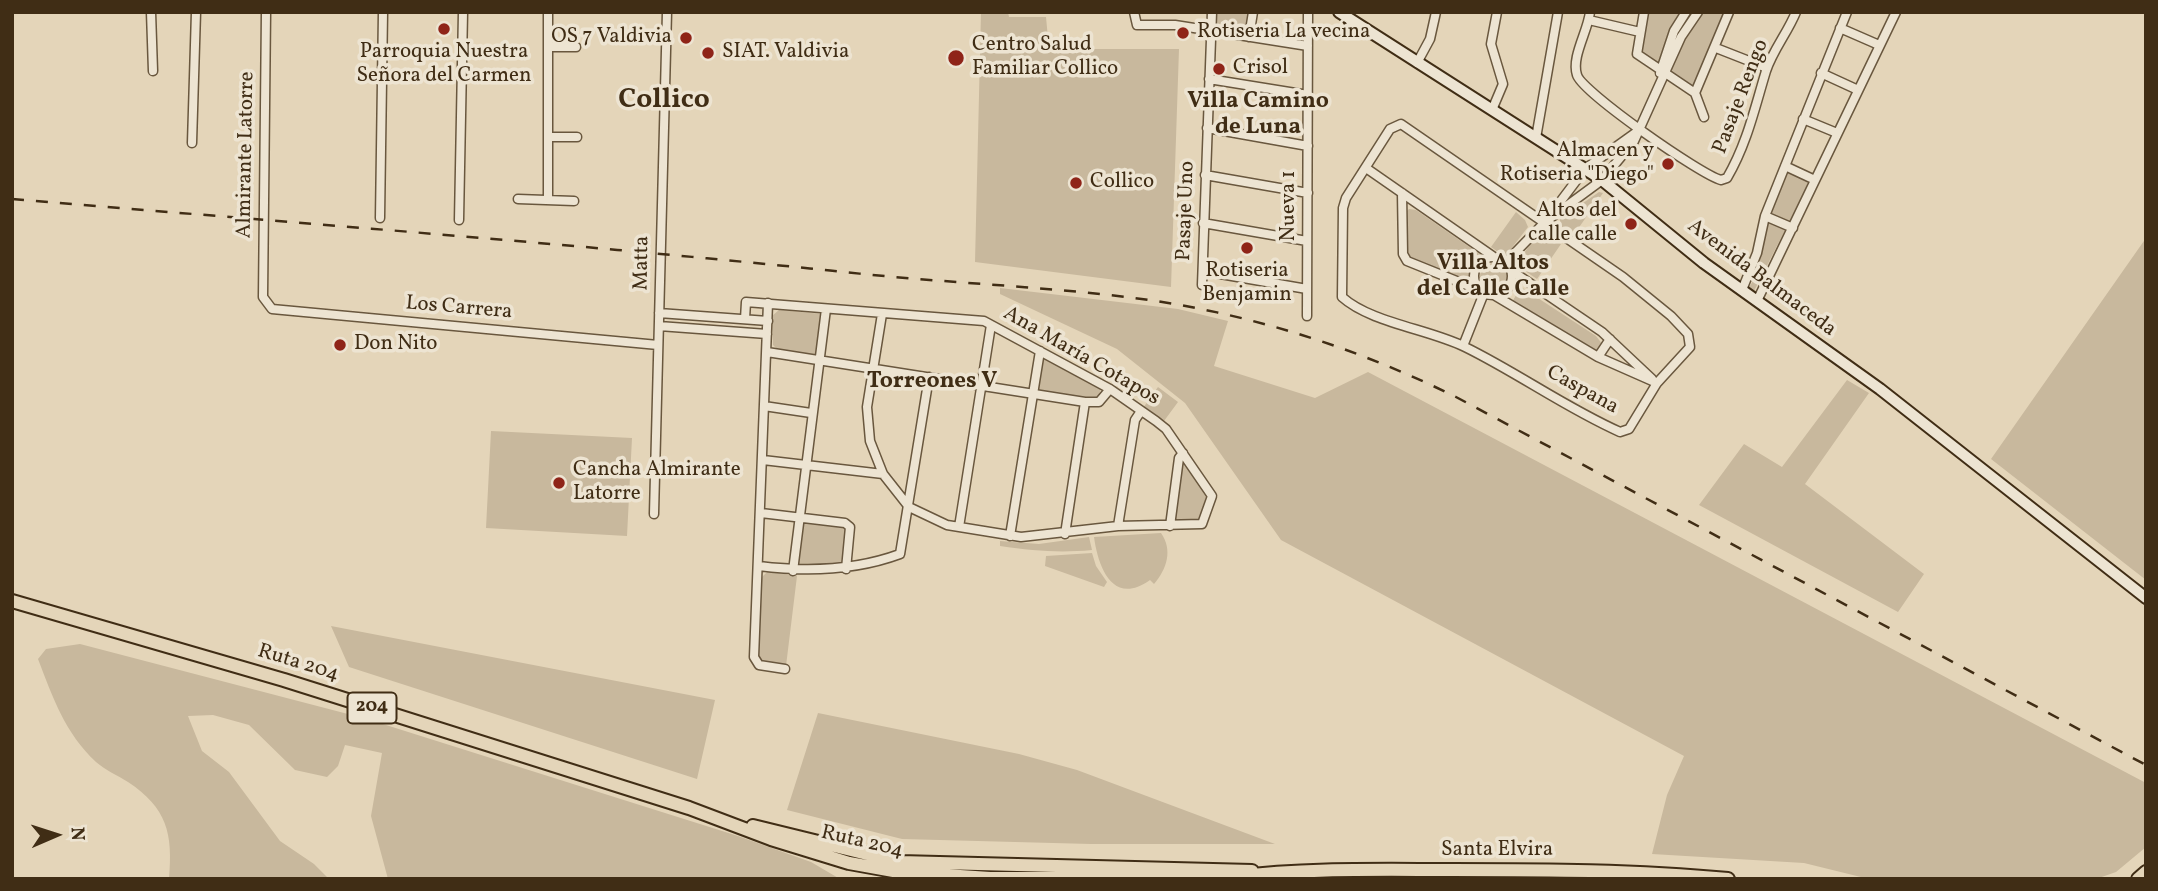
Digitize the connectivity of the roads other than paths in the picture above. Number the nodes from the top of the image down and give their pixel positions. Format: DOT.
graph roads {
  1 [pos="151,12"];
  2 [pos="196,12"];
  3 [pos="266,12"];
  4 [pos="383,12"];
  5 [pos="463,12"];
  6 [pos="548,12"];
  7 [pos="667,12"];
  8 [pos="1134,12"];
  9 [pos="1212,12"];
  10 [pos="1253,12"];
  11 [pos="1308,12"];
  12 [pos="1339,12"];
  13 [pos="1436,12"];
  14 [pos="1497,12"];
  15 [pos="1558,12"];
  16 [pos="1644,12"];
  17 [pos="1686,12"];
  18 [pos="1698,12"];
  19 [pos="1729,12"];
  20 [pos="1796,12"];
  21 [pos="1847,12"];
  22 [pos="1896,12"];
  23 [pos="1590,16"];
  24 [pos="1840,28"];
  25 [pos="1211,30"];
  26 [pos="1640,32"];
  27 [pos="1249,37"];
  28 [pos="1880,45"];
  29 [pos="1308,46"];
  30 [pos="549,47"];
  31 [pos="576,47"];
  32 [pos="1716,48"];
  33 [pos="1418,62"];
  34 [pos="1767,68"];
  35 [pos="153,71"];
  36 [pos="1664,73"];
  37 [pos="1821,73"];
  38 [pos="1209,79"];
  39 [pos="1858,90"];
  40 [pos="1695,93"];
  41 [pos="1308,95"];
  42 [pos="1492,110"];
  43 [pos="1704,117"];
  44 [pos="1803,119"];
  45 [pos="1207,128"];
  46 [pos="1641,130"];
  47 [pos="1837,133"];
  48 [pos="548,136"];
  49 [pos="577,137"];
  50 [pos="1536,138"];
  51 [pos="192,143"];
  52 [pos="1308,146"];
  53 [pos="1785,166"];
  54 [pos="1366,168"];
  55 [pos="1585,169"];
  56 [pos="1205,175"];
  57 [pos="1602,180"];
  58 [pos="1815,180"];
  59 [pos="1308,193"];
  60 [pos="1402,193"];
  61 [pos="518,199"];
  62 [pos="548,200"];
  63 [pos="574,201"];
  64 [pos="1765,216"];
  65 [pos="380,218"];
  66 [pos="458,220"];
  67 [pos="1545,222"];
  68 [pos="1203,223"];
  69 [pos="1793,228"];
  70 [pos="1307,241"];
  71 [pos="1494,257"];
  72 [pos="1506,262"];
  73 [pos="1203,271"];
  74 [pos="1512,271"];
  75 [pos="1202,285"];
  76 [pos="1307,289"];
  77 [pos="1742,290"];
  78 [pos="1482,292"];
  79 [pos="1494,295"];
  80 [pos="263,297"];
  81 [pos="1757,301"];
  82 [pos="768,303"];
  83 [pos="827,309"];
  84 [pos="659,313"];
  85 [pos="882,314"];
  86 [pos="1307,316"];
  87 [pos="746,319"];
  88 [pos="768,321"];
  89 [pos="991,325"];
  90 [pos="659,326"];
  91 [pos="768,334"];
  92 [pos="1610,339"];
  93 [pos="658,345"];
  94 [pos="1463,346"];
  95 [pos="1040,351"];
  96 [pos="767,352"];
  97 [pos="1598,357"];
  98 [pos="820,361"];
  99 [pos="874,369"];
  100 [pos="929,377"];
  101 [pos="1657,383"];
  102 [pos="981,384"];
  103 [pos="1110,389"];
  104 [pos="1033,393"];
  105 [pos="1084,402"];
  106 [pos="764,407"];
  107 [pos="1141,411"];
  108 [pos="811,413"];
  109 [pos="1183,453"];
  110 [pos="763,460"];
  111 [pos="804,466"];
  112 [pos="883,474"];
  113 [pos="909,507"];
  114 [pos="761,513"];
  115 [pos="654,514"];
  116 [pos="799,517"];
  117 [pos="1118,526"];
  118 [pos="1170,526"];
  119 [pos="959,527"];
  120 [pos="1065,534"];
  121 [pos="1010,536"];
  122 [pos="759,566"];
  123 [pos="846,569"];
  124 [pos="793,571"];
  125 [pos="2146,598"];
  126 [pos="12,601"];
  127 [pos="785,669"];
  128 [pos="730,822"];
  129 [pos="995,864"];
  130 [pos="2146,872"];
  131 [pos="1266,873"];
  132 [pos="964,877"];
  133 [pos="995,878"];
  134 [pos="1027,878"];
  135 [pos="1728,879"];
  136 [pos="2138,879"];
  1 -- 35 [label="street"];
  2 -- 51 [label="street"];
  3 -- 80 [label="street, Almirante Latorre"];
  4 -- 65 [label="street"];
  5 -- 66 [label="street"];
  6 -- 30 [label="street"];
  7 -- 84 [label="street, Matta"];
  8 -- 25 [label="street"];
  9 -- 25 [label="street, Pasaje Uno"];
  10 -- 27 [label="street"];
  11 -- 29 [label="street, Nueva 1"];
  12 -- 33 [label="main road, Avenida Balmaceda"];
  13 -- 33 [label="street"];
  14 -- 42 [label="street"];
  15 -- 50 [label="street"];
  16 -- 26 [label="street"];
  17 -- 36 [label="street"];
  18 -- 36 [label="street"];
  19 -- 32 [label="street"];
  20 -- 34 [label="street, Pasaje Rengo"];
  21 -- 24 [label="street"];
  22 -- 28 [label="street"];
  23 -- 26 [label="street"];
  23 -- 46 [label="street"];
  24 -- 28 [label="street"];
  24 -- 37 [label="street"];
  25 -- 27 [label="street"];
  25 -- 38 [label="street, Pasaje Uno"];
  26 -- 36 [label="street"];
  27 -- 29 [label="street"];
  28 -- 39 [label="street"];
  29 -- 41 [label="street, Nueva 1"];
  30 -- 31 [label="street"];
  30 -- 48 [label="street"];
  32 -- 34 [label="street"];
  32 -- 40 [label="street"];
  33 -- 42 [label="main road, Avenida Balmaceda"];
  34 -- 46 [label="street, Pasaje Rengo"];
  36 -- 40 [label="street"];
  36 -- 46 [label="street"];
  37 -- 39 [label="street"];
  37 -- 44 [label="street"];
  38 -- 41 [label="street"];
  38 -- 45 [label="street, Pasaje Uno"];
  39 -- 47 [label="street"];
  40 -- 43 [label="street"];
  41 -- 52 [label="street, Nueva 1"];
  42 -- 50 [label="main road, Avenida Balmaceda"];
  44 -- 47 [label="street"];
  44 -- 53 [label="street"];
  45 -- 52 [label="street"];
  45 -- 56 [label="street, Pasaje Uno"];
  46 -- 55 [label="street"];
  46 -- 57 [label="street"];
  47 -- 58 [label="street"];
  48 -- 49 [label="street"];
  48 -- 62 [label="street"];
  50 -- 55 [label="main road, Avenida Balmaceda"];
  52 -- 59 [label="street, Nueva 1"];
  53 -- 58 [label="street"];
  53 -- 64 [label="street"];
  54 -- 60 [label="street"];
  54 -- 67 [label="street, Caspana"];
  54 -- 94 [label="street, Caspana"];
  55 -- 57 [label="main road, Avenida Balmaceda"];
  55 -- 67 [label="street"];
  56 -- 59 [label="street"];
  56 -- 68 [label="street, Pasaje Uno"];
  57 -- 67 [label="street"];
  57 -- 77 [label="main road, Avenida Balmaceda"];
  58 -- 69 [label="street"];
  59 -- 70 [label="street, Nueva 1"];
  60 -- 71 [label="street"];
  60 -- 78 [label="street"];
  61 -- 62 [label="street"];
  62 -- 63 [label="street"];
  64 -- 69 [label="street"];
  64 -- 77 [label="street"];
  67 -- 72 [label="street"];
  67 -- 101 [label="street, Caspana"];
  68 -- 70 [label="street"];
  68 -- 73 [label="street, Pasaje Uno"];
  69 -- 81 [label="street"];
  70 -- 76 [label="street, Nueva 1"];
  71 -- 72 [label="street"];
  71 -- 78 [label="street"];
  72 -- 74 [label="street"];
  73 -- 75 [label="street, Pasaje Uno"];
  73 -- 76 [label="street"];
  74 -- 79 [label="street"];
  74 -- 92 [label="street"];
  76 -- 86 [label="street, Nueva 1"];
  77 -- 81 [label="main road, Avenida Balmaceda"];
  78 -- 79 [label="street"];
  78 -- 94 [label="street"];
  79 -- 97 [label="street"];
  80 -- 93 [label="street, Los Carrera"];
  81 -- 125 [label="main road, Avenida Balmaceda"];
  82 -- 83 [label="street, Ana María Cotapos"];
  82 -- 87 [label="street"];
  82 -- 88 [label="street"];
  83 -- 85 [label="street, Ana María Cotapos"];
  83 -- 98 [label="street"];
  84 -- 87 [label="street"];
  84 -- 90 [label="street, Matta"];
  85 -- 89 [label="street, Ana María Cotapos"];
  85 -- 99 [label="street"];
  87 -- 88 [label="street"];
  88 -- 91 [label="street"];
  89 -- 95 [label="street, Ana María Cotapos"];
  89 -- 102 [label="street"];
  90 -- 91 [label="street"];
  90 -- 93 [label="street, Matta"];
  91 -- 96 [label="street"];
  92 -- 97 [label="street"];
  92 -- 101 [label="street"];
  93 -- 115 [label="street, Matta"];
  94 -- 101 [label="street, Caspana"];
  95 -- 103 [label="street, Ana María Cotapos"];
  95 -- 104 [label="street"];
  96 -- 98 [label="street"];
  96 -- 106 [label="street"];
  97 -- 101 [label="street"];
  98 -- 99 [label="street"];
  98 -- 108 [label="street"];
  99 -- 100 [label="street"];
  99 -- 112 [label="street"];
  100 -- 102 [label="street"];
  100 -- 113 [label="street"];
  102 -- 104 [label="street"];
  102 -- 119 [label="street"];
  103 -- 105 [label="street"];
  103 -- 107 [label="street, Ana María Cotapos"];
  104 -- 105 [label="street"];
  104 -- 121 [label="street"];
  105 -- 120 [label="street"];
  106 -- 108 [label="street"];
  106 -- 110 [label="street"];
  107 -- 109 [label="street, Ana María Cotapos"];
  107 -- 117 [label="street"];
  108 -- 111 [label="street"];
  109 -- 118 [label="street"];
  109 -- 118 [label="street, Ana María Cotapos"];
  110 -- 111 [label="street"];
  110 -- 114 [label="street"];
  111 -- 112 [label="street"];
  111 -- 116 [label="street"];
  112 -- 113 [label="street"];
  113 -- 119 [label="street"];
  113 -- 123 [label="street"];
  114 -- 116 [label="street"];
  114 -- 122 [label="street"];
  116 -- 123 [label="street"];
  116 -- 124 [label="street"];
  117 -- 118 [label="street"];
  117 -- 120 [label="street"];
  119 -- 121 [label="street"];
  120 -- 121 [label="street"];
  122 -- 124 [label="street"];
  122 -- 127 [label="street"];
  123 -- 124 [label="street"];
  126 -- 128 [label="main road, Ruta 204 / 204"];
  128 -- 129 [label="main road, Ruta 204 / 204"];
  128 -- 132 [label="main road, Ruta 204 / 204"];
  129 -- 131 [label="main road, Santa Elvira"];
  129 -- 133 [label="main road"];
  130 -- 136 [label="main road"];
  131 -- 134 [label="main road, Santa Elvira"];
  131 -- 135 [label="main road, Santa Elvira"];
  132 -- 133 [label="main road, Ruta 204 / 204"];
  133 -- 134 [label="main road, Santa Elvira"];
}
